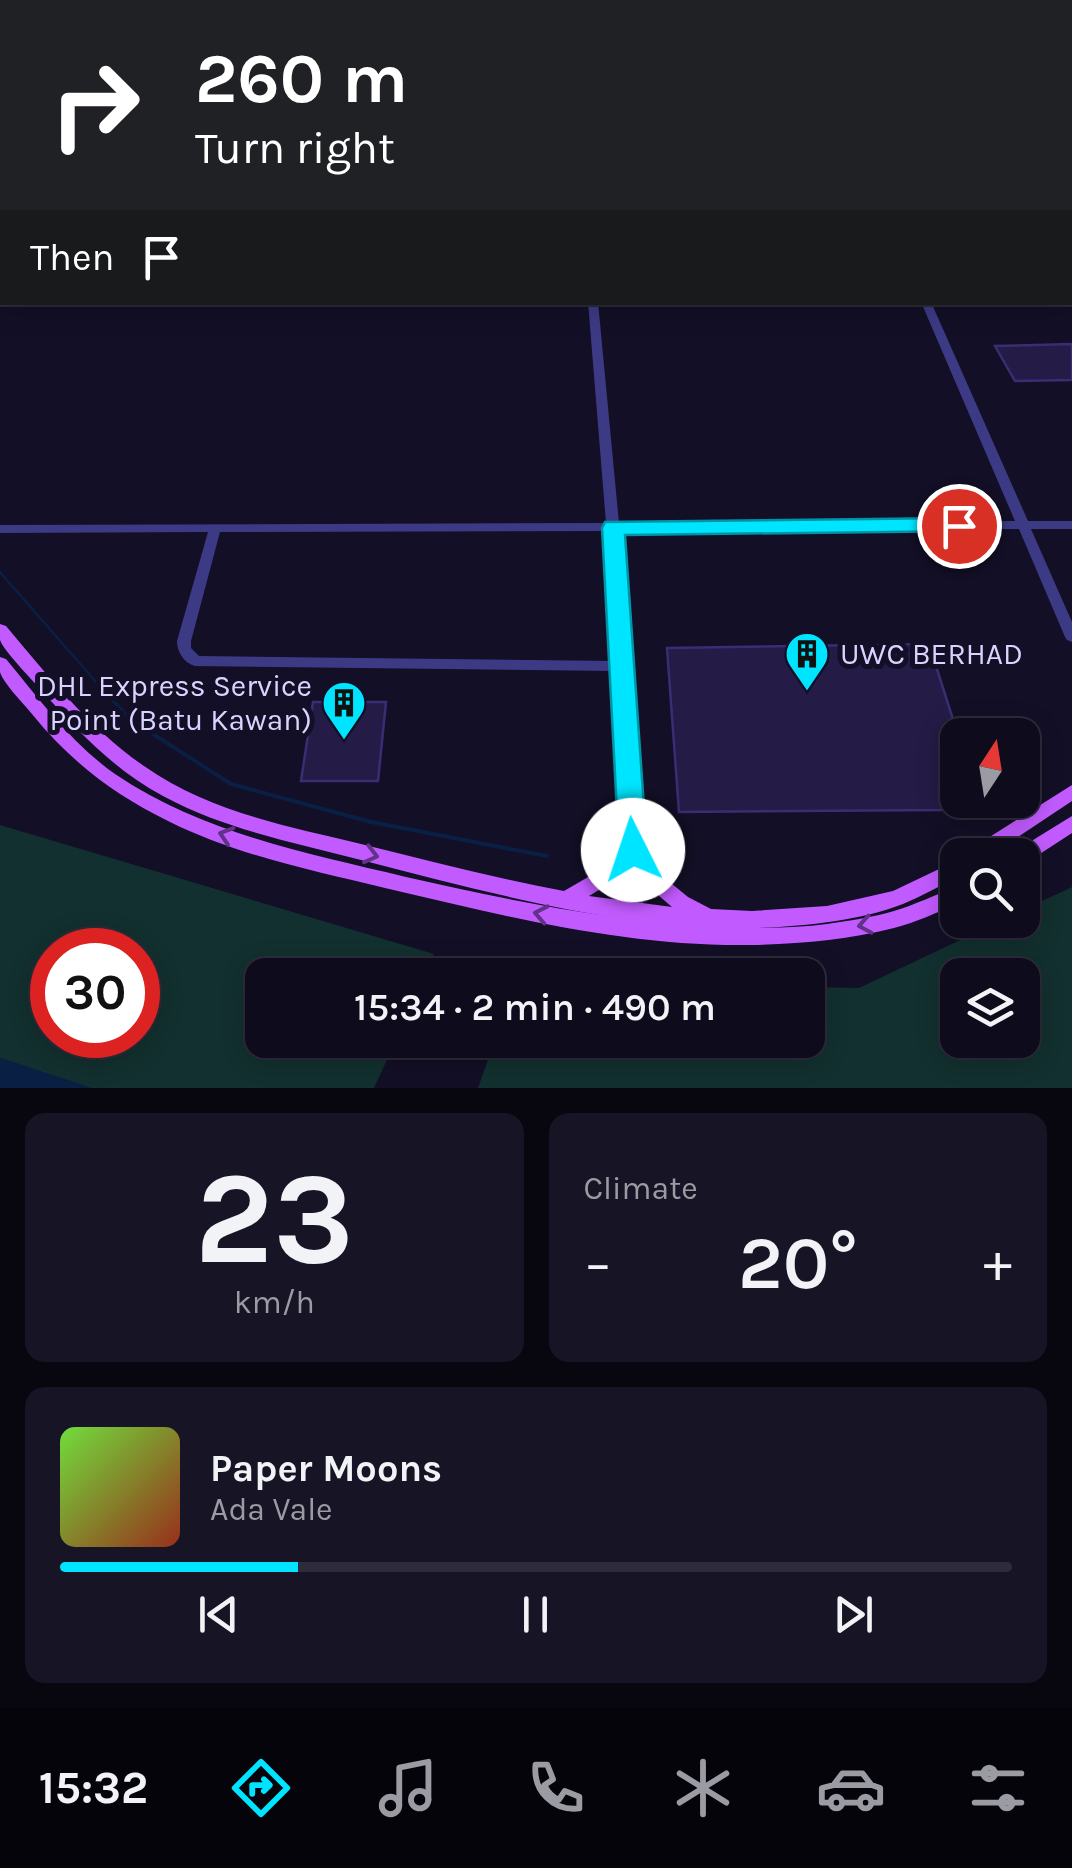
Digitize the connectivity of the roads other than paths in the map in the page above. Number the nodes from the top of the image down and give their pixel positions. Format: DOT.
graph roads {
  1 [pos="593,305"];
  2 [pos="927,305"];
  3 [pos="1023,525"];
  4 [pos="1072,525"];
  5 [pos="613,528"];
  6 [pos="0,529"];
  7 [pos="215,529"];
  8 [pos="0,630"];
  9 [pos="1072,637"];
  10 [pos="618,644"];
  11 [pos="0,663"];
  12 [pos="588,666"];
  13 [pos="620,666"];
  14 [pos="620,687"];
  15 [pos="1072,792"];
  16 [pos="1072,823"];
  17 [pos="1002,838"];
  18 [pos="1040,844"];
  19 [pos="633,856"];
  20 [pos="940,877"];
  21 [pos="565,900"];
  22 [pos="940,902"];
  23 [pos="636,912"];
  24 [pos="712,918"];
  1 -- 5 [label="street"];
  2 -- 3 [label="street"];
  3 -- 4 [label="street"];
  3 -- 5 [label="street"];
  3 -- 9 [label="street"];
  5 -- 7 [label="street"];
  5 -- 10 [label="street"];
  6 -- 7 [label="street"];
  7 -- 12 [label="street"];
  8 -- 21 [label="main road, one-way"];
  10 -- 12 [label="street"];
  10 -- 13 [label="street"];
  22 -- 11 [label="main road, one-way"];
  12 -- 13 [label="street"];
  12 -- 14 [label="street"];
  13 -- 14 [label="street"];
  14 -- 19 [label="street"];
  15 -- 17 [label="main road"];
  16 -- 18 [label="main road"];
  19 -- 21 [label="main road"];
  19 -- 23 [label="street"];
  19 -- 24 [label="main road"];
  20 -- 24 [label="main road"];
  21 -- 23 [label="main road"];
  23 -- 24 [label="main road"];
}
